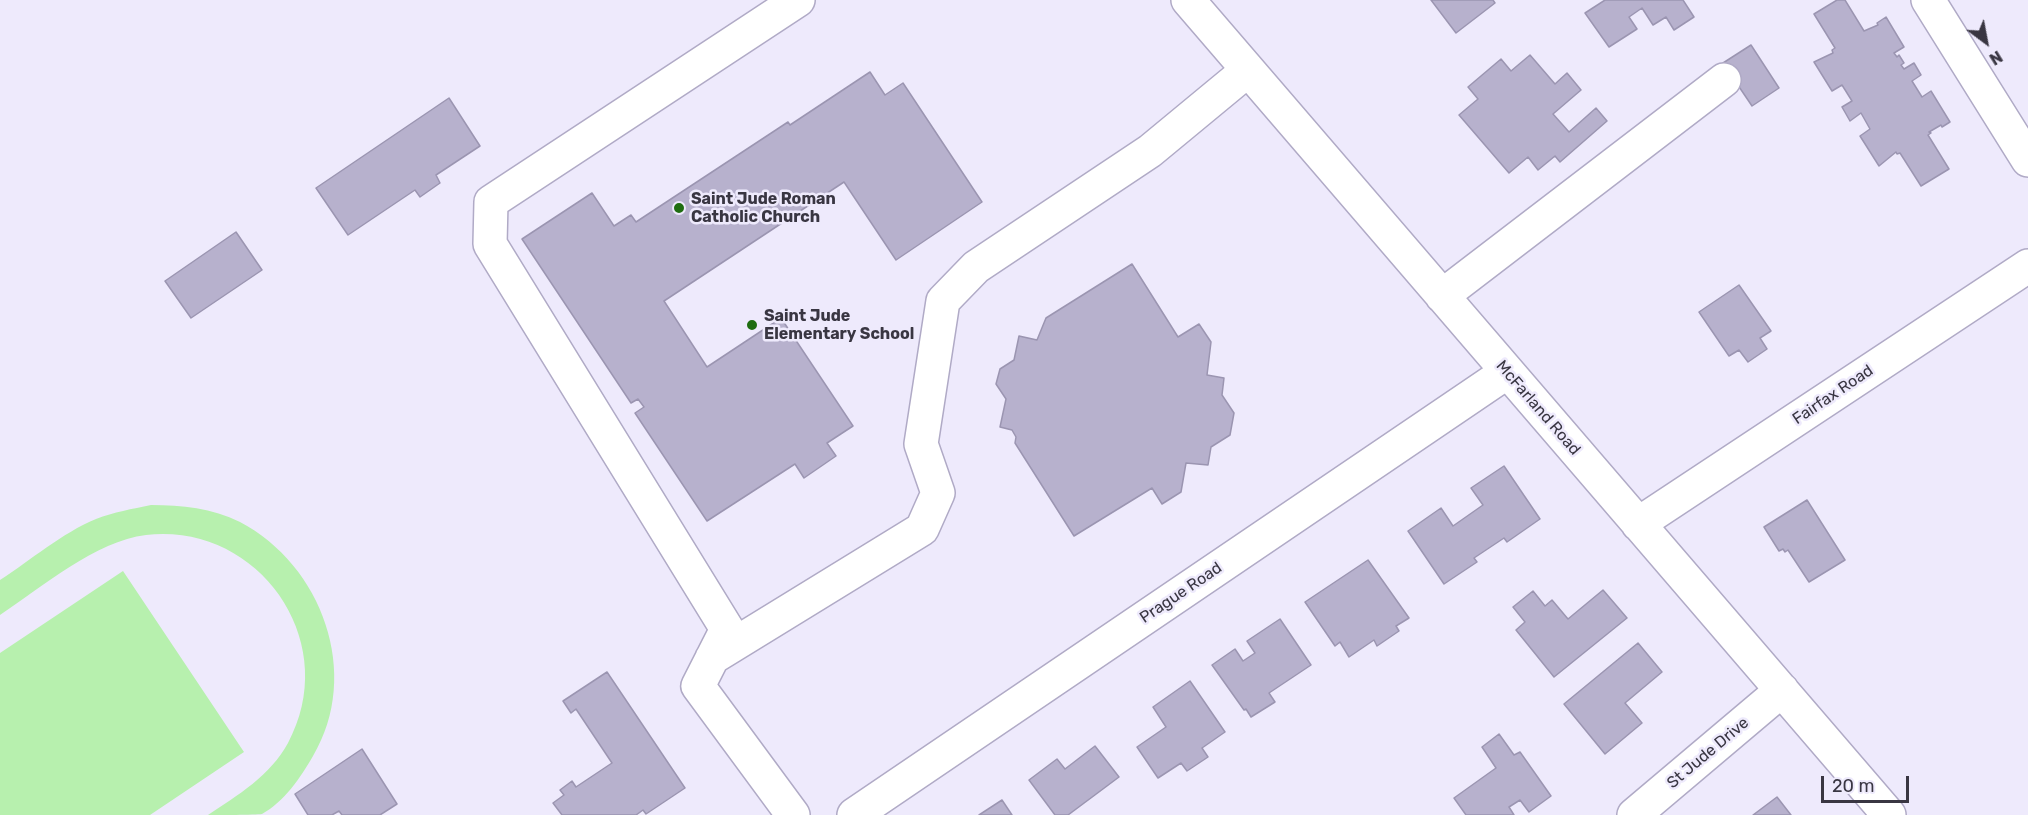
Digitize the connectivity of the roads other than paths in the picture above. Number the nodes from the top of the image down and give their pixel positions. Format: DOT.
graph roads {
  1 [pos="798,0"];
  2 [pos="1188,0"];
  3 [pos="1928,0"];
  4 [pos="1248,70"];
  5 [pos="1724,80"];
  6 [pos="2028,160"];
  7 [pos="2028,266"];
  8 [pos="1442,296"];
  9 [pos="1507,372"];
  10 [pos="1638,524"];
  11 [pos="712,658"];
  12 [pos="1782,690"];
  13 [pos="793,815"];
  14 [pos="854,815"];
  15 [pos="1634,815"];
  16 [pos="1889,815"];
  1 -- 11 [label="street"];
  2 -- 4 [label="street, McFarland Road"];
  3 -- 6 [label="street"];
  4 -- 8 [label="street, McFarland Road"];
  4 -- 11 [label="street"];
  5 -- 8 [label="street"];
  7 -- 10 [label="street, Fairfax Road"];
  8 -- 9 [label="street, McFarland Road"];
  9 -- 10 [label="street, McFarland Road"];
  9 -- 14 [label="street, Prague Road"];
  10 -- 12 [label="street, McFarland Road"];
  11 -- 13 [label="street"];
  12 -- 15 [label="street, St Jude Drive"];
  12 -- 16 [label="street, McFarland Road"];
}
